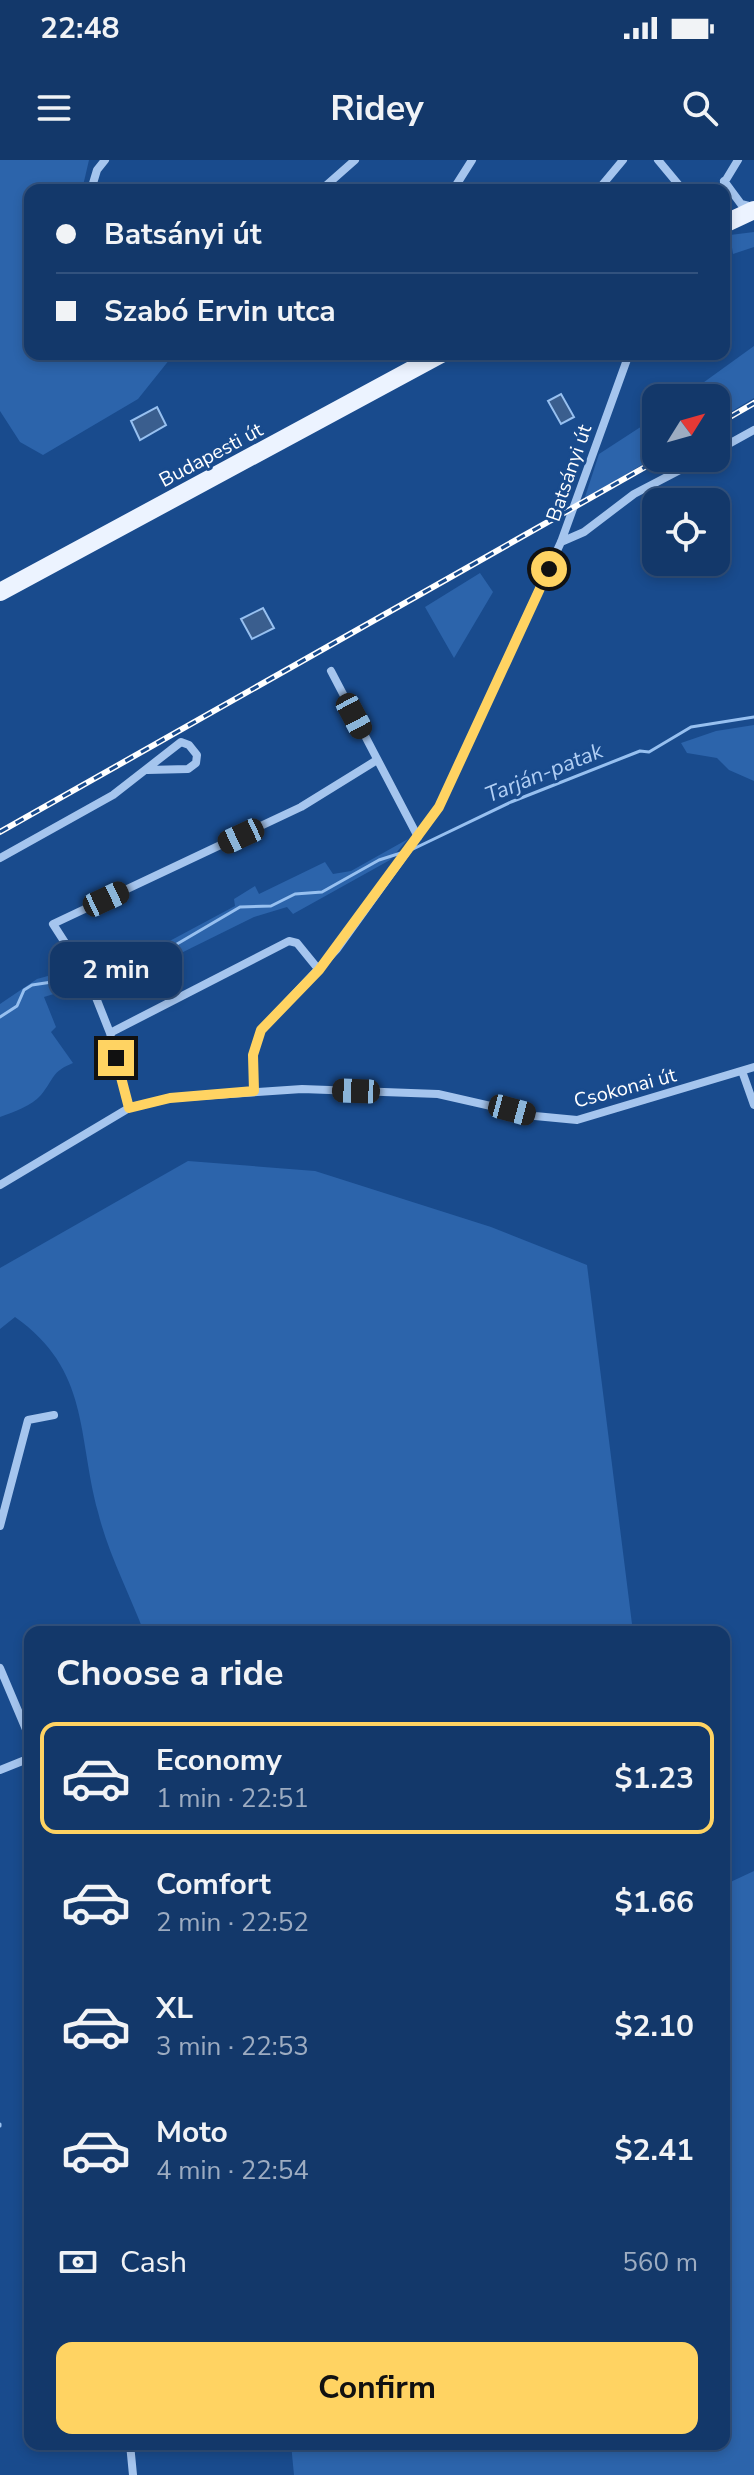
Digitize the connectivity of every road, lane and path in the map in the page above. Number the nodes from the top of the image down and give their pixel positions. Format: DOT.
graph roads {
  1 [pos="355,160"];
  2 [pos="472,160"];
  3 [pos="623,160"];
  4 [pos="658,160"];
  5 [pos="738,160"];
  6 [pos="103,161"];
  7 [pos="93,184"];
  8 [pos="328,184"];
  9 [pos="457,184"];
  10 [pos="603,184"];
  11 [pos="678,184"];
  12 [pos="725,184"];
  13 [pos="730,192"];
  14 [pos="754,209"];
  15 [pos="730,216"];
  16 [pos="730,219"];
  17 [pos="754,223"];
  18 [pos="430,360"];
  19 [pos="627,360"];
  20 [pos="754,430"];
  21 [pos="730,443"];
  22 [pos="676,472"];
  23 [pos="561,542"];
  24 [pos="0,592"];
  25 [pos="331,671"];
  26 [pos="377,760"];
  27 [pos="147,770"];
  28 [pos="418,837"];
  29 [pos="0,858"];
  30 [pos="319,970"];
  31 [pos="110,1033"];
  32 [pos="754,1067"];
  33 [pos="742,1071"];
  34 [pos="254,1091"];
  35 [pos="754,1105"];
  36 [pos="129,1108"];
  37 [pos="0,1185"];
  38 [pos="54,1415"];
  39 [pos="0,1526"];
  40 [pos="0,1668"];
  41 [pos="24,1725"];
  42 [pos="24,1760"];
  43 [pos="0,1770"];
  44 [pos="131,2450"];
  45 [pos="133,2475"];
  1 -- 8 [label="street"];
  2 -- 9 [label="street"];
  3 -- 10 [label="street"];
  4 -- 11 [label="street"];
  5 -- 12 [label="street"];
  6 -- 7 [label="street"];
  13 -- 14 [label="street"];
  14 -- 15 [label="main road"];
  16 -- 17 [label="main road"];
  18 -- 24 [label="main road, Budapesti út"];
  19 -- 23 [label="street, Batsányi út"];
  20 -- 21 [label="street"];
  22 -- 23 [label="street"];
  23 -- 28 [label="street, Batsányi út"];
  25 -- 26 [label="street"];
  26 -- 28 [label="street"];
  26 -- 31 [label="street"];
  27 -- 27 [label="street"];
  27 -- 29 [label="street"];
  28 -- 30 [label="street, Batsányi út"];
  30 -- 31 [label="street"];
  30 -- 34 [label="street, Batsányi út"];
  31 -- 36 [label="street"];
  32 -- 33 [label="street, Csokonai út"];
  33 -- 34 [label="street, Csokonai út"];
  33 -- 35 [label="street"];
  34 -- 36 [label="street, Csokonai út"];
  36 -- 37 [label="street, Csokonai út"];
  38 -- 39 [label="street"];
  40 -- 41 [label="street"];
  42 -- 43 [label="street"];
  44 -- 45 [label="street"];
}
